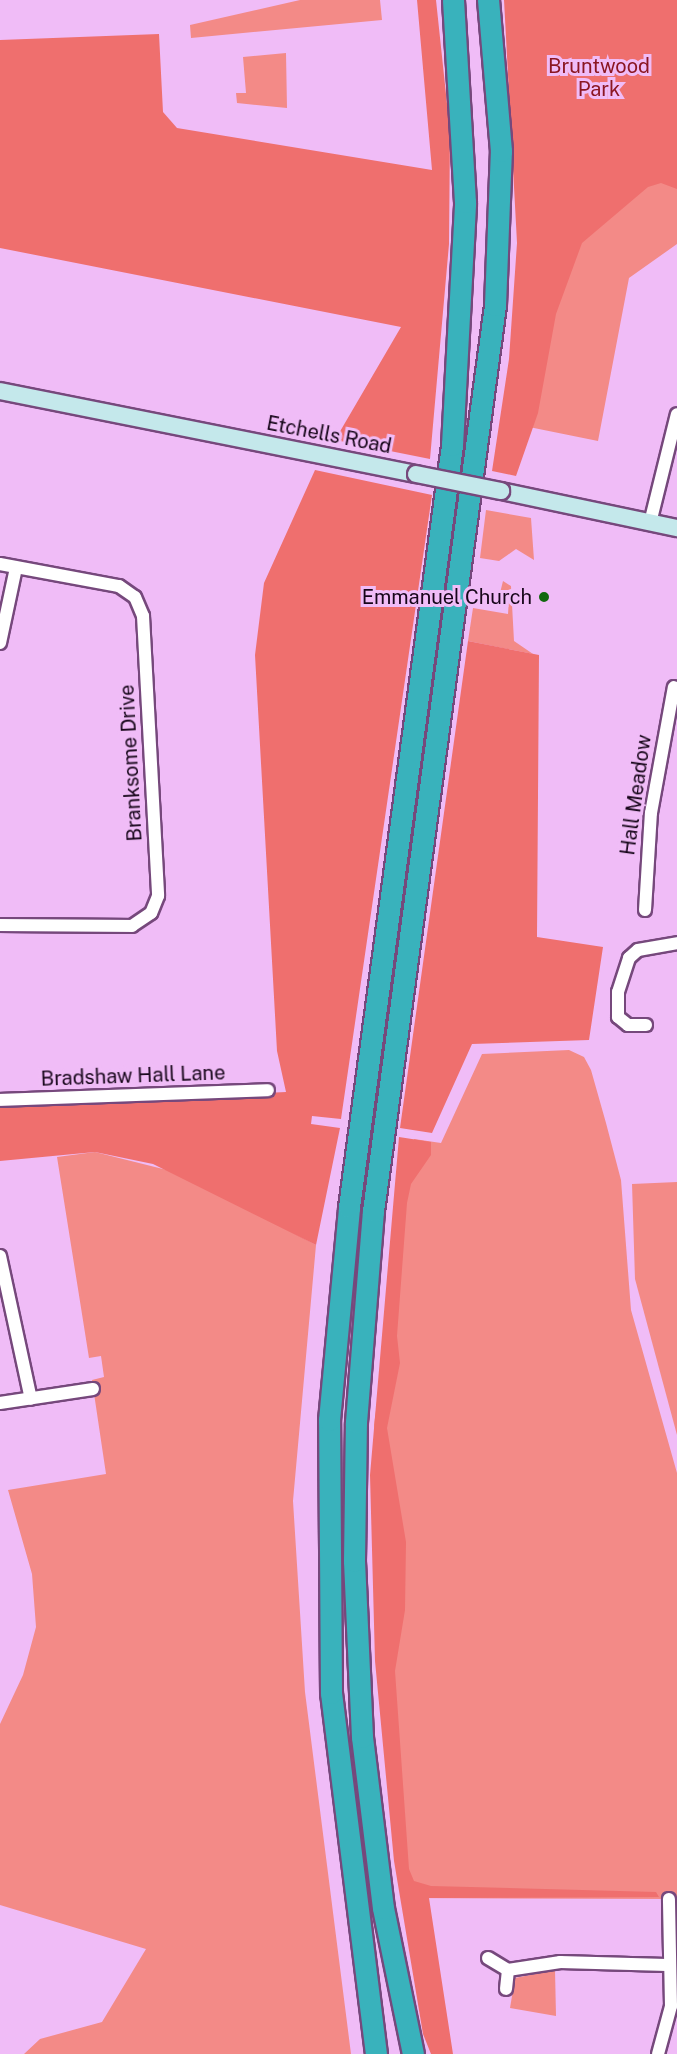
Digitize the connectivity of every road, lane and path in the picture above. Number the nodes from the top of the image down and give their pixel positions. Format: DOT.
graph roads {
  1 [pos="453,0"];
  2 [pos="488,0"];
  3 [pos="0,391"];
  4 [pos="677,414"];
  5 [pos="650,523"];
  6 [pos="677,528"];
  7 [pos="0,564"];
  8 [pos="16,568"];
  9 [pos="0,643"];
  10 [pos="672,686"];
  11 [pos="645,910"];
  12 [pos="0,925"];
  13 [pos="677,943"];
  14 [pos="646,1025"];
  15 [pos="268,1090"];
  16 [pos="0,1100"];
  17 [pos="0,1256"];
  18 [pos="93,1389"];
  19 [pos="31,1399"];
  20 [pos="0,1403"];
  21 [pos="669,1899"];
  22 [pos="488,1958"];
  23 [pos="667,1965"];
  24 [pos="508,1970"];
  25 [pos="506,1989"];
  26 [pos="663,2050"];
  27 [pos="376,2054"];
  28 [pos="413,2054"];
  1 -- 27 [label="highway"];
  2 -- 28 [label="highway"];
  3 -- 5 [label="street, Etchells Road, bridge"];
  4 -- 5 [label="street"];
  5 -- 6 [label="street, Etchells Road"];
  7 -- 8 [label="street, Branksome Drive"];
  8 -- 9 [label="street"];
  8 -- 12 [label="street, Branksome Drive"];
  10 -- 11 [label="street, Hall Meadow"];
  13 -- 14 [label="street"];
  15 -- 16 [label="street, Bradshaw Hall Lane"];
  17 -- 19 [label="street"];
  18 -- 19 [label="street"];
  19 -- 20 [label="street"];
  21 -- 23 [label="street"];
  22 -- 24 [label="street"];
  23 -- 24 [label="street"];
  23 -- 26 [label="street"];
  24 -- 25 [label="street"];
}
